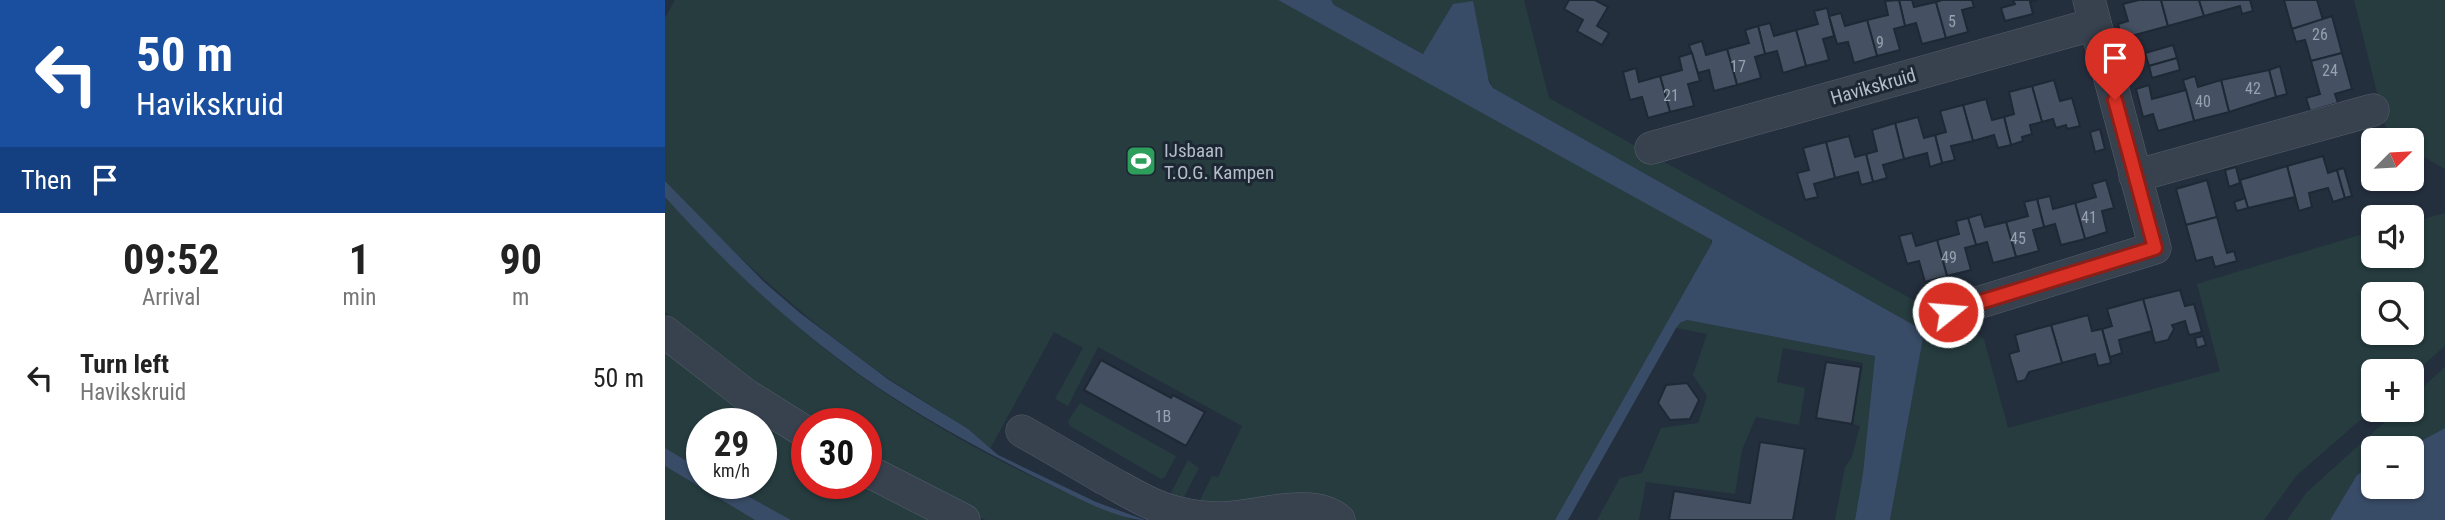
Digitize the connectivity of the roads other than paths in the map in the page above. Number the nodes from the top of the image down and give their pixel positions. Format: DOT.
graph roads {
  1 [pos="2092,12"];
  2 [pos="2373,110"];
  3 [pos="1650,148"];
  4 [pos="2135,176"];
  5 [pos="1948,312"];
  6 [pos="665,332"];
  7 [pos="791,423"];
  8 [pos="1022,431"];
  9 [pos="882,478"];
  10 [pos="964,520"];
  11 [pos="1339,520"];
  1 -- 3 [label="street, Havikskruid"];
  1 -- 4 [label="street, Havikskruid"];
  2 -- 4 [label="street"];
  4 -- 5 [label="street, Havikskruid"];
  6 -- 7 [label="street"];
  8 -- 11 [label="street"];
  9 -- 10 [label="street"];
}
